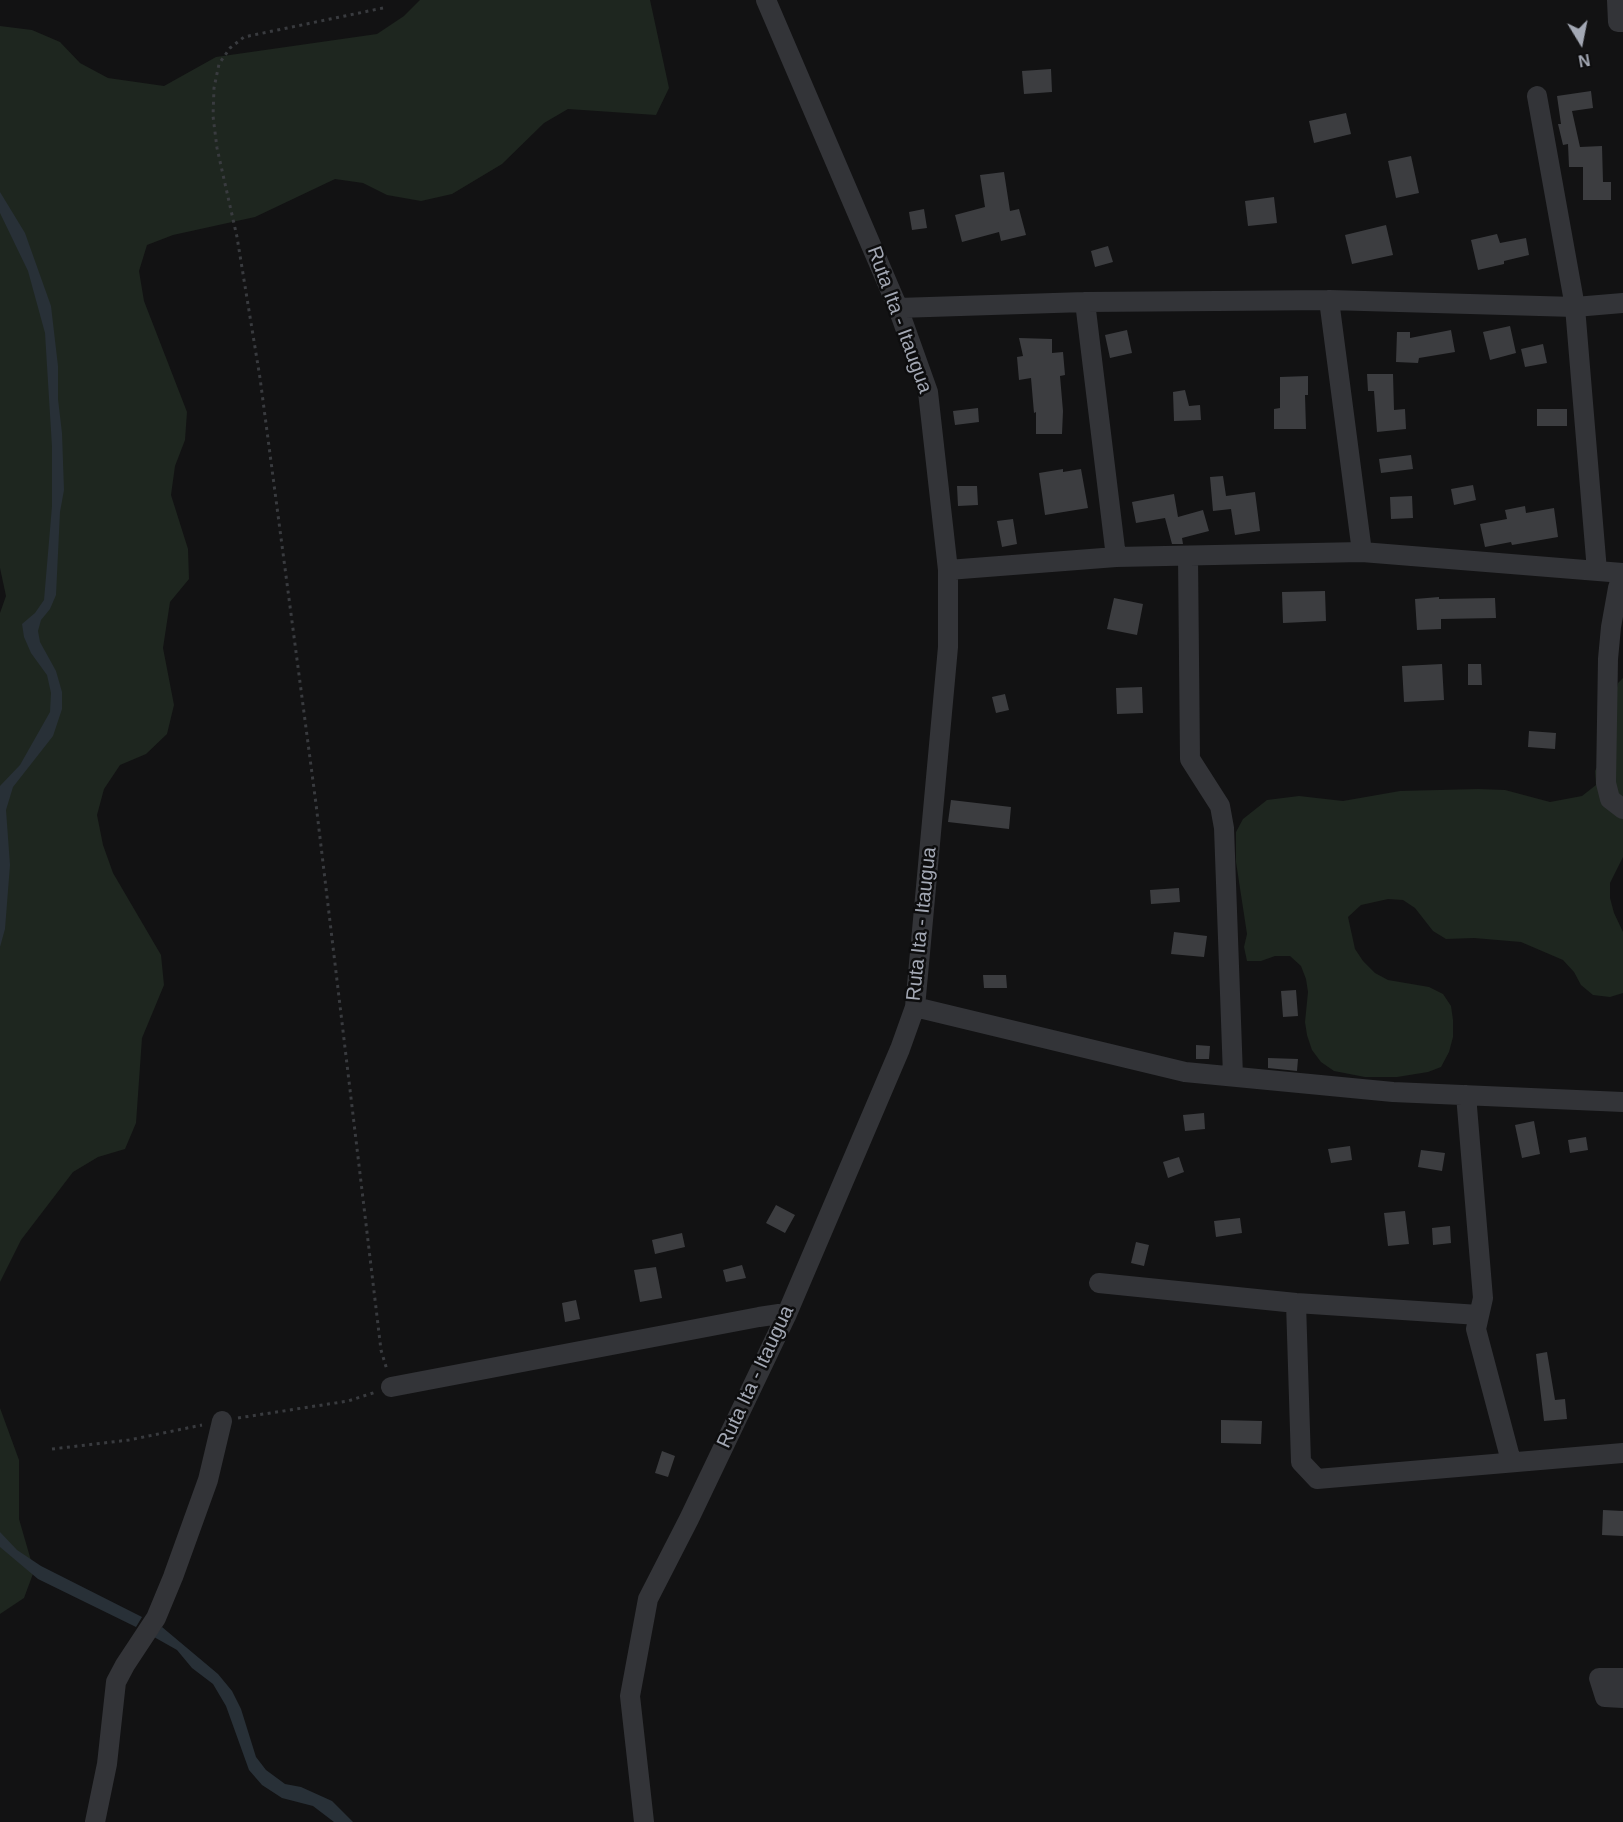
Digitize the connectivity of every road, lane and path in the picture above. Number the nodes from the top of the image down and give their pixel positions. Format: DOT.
graph roads {
  1 [pos="766,0"];
  2 [pos="1617,0"];
  3 [pos="383,8"];
  4 [pos="1623,22"];
  5 [pos="1537,96"];
  6 [pos="1329,300"];
  7 [pos="1085,302"];
  8 [pos="1623,303"];
  9 [pos="1575,306"];
  10 [pos="898,308"];
  11 [pos="1362,552"];
  12 [pos="1188,556"];
  13 [pos="1116,557"];
  14 [pos="948,570"];
  15 [pos="1597,571"];
  16 [pos="1623,573"];
  17 [pos="1623,809"];
  18 [pos="915,1007"];
  19 [pos="1233,1076"];
  20 [pos="1466,1095"];
  21 [pos="1623,1102"];
  22 [pos="1099,1283"];
  23 [pos="1296,1303"];
  24 [pos="1479,1315"];
  25 [pos="786,1316"];
  26 [pos="391,1387"];
  27 [pos="222,1421"];
  28 [pos="1623,1453"];
  29 [pos="1511,1461"];
  30 [pos="1623,1678"];
  31 [pos="1623,1698"];
  32 [pos="95,1822"];
  33 [pos="644,1822"];
  1 -- 10 [label="street, Ruta Ita - Itaugua"];
  2 -- 4 [label="street"];
  3 -- 26 [label="path"];
  5 -- 9 [label="street"];
  6 -- 7 [label="street"];
  6 -- 9 [label="street"];
  6 -- 11 [label="street"];
  7 -- 10 [label="street"];
  7 -- 13 [label="street"];
  8 -- 9 [label="street"];
  9 -- 15 [label="street"];
  10 -- 14 [label="street, Ruta Ita - Itaugua"];
  11 -- 12 [label="street"];
  11 -- 15 [label="street"];
  12 -- 13 [label="street"];
  12 -- 19 [label="street"];
  13 -- 14 [label="street"];
  14 -- 18 [label="street, Ruta Ita - Itaugua"];
  15 -- 16 [label="street"];
  16 -- 17 [label="street"];
  18 -- 19 [label="street"];
  18 -- 25 [label="street, Ruta Ita - Itaugua"];
  19 -- 20 [label="street"];
  20 -- 21 [label="street"];
  20 -- 24 [label="street"];
  22 -- 23 [label="street"];
  23 -- 24 [label="street"];
  23 -- 29 [label="street"];
  24 -- 29 [label="street"];
  25 -- 26 [label="street"];
  25 -- 33 [label="street, Ruta Ita - Itaugua"];
  27 -- 32 [label="street"];
  28 -- 29 [label="street"];
  30 -- 31 [label="street"];
}
